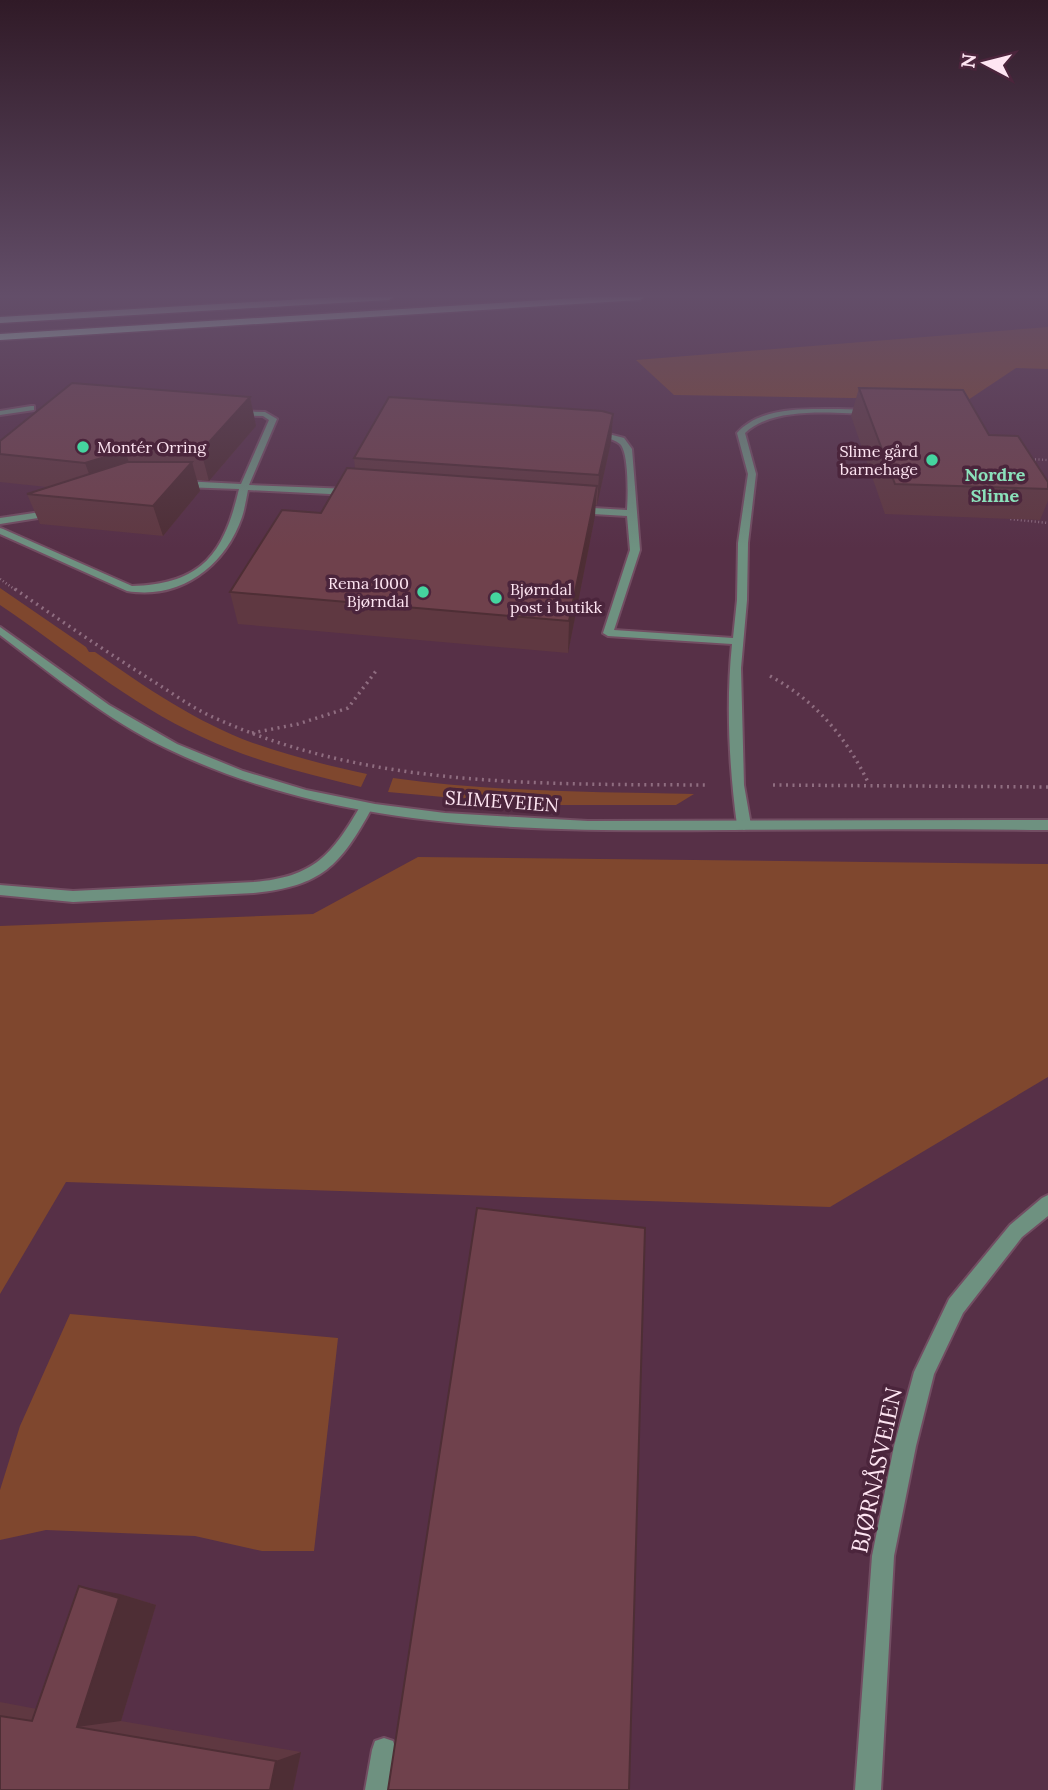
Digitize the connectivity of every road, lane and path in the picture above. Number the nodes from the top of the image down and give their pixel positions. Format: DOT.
graph roads {
  1 [pos="31,408"];
  2 [pos="0,413"];
  3 [pos="221,413"];
  4 [pos="878,413"];
  5 [pos="585,430"];
  6 [pos="1023,458"];
  7 [pos="1048,460"];
  8 [pos="170,484"];
  9 [pos="244,486"];
  10 [pos="358,493"];
  11 [pos="1010,507"];
  12 [pos="561,509"];
  13 [pos="65,510"];
  14 [pos="631,513"];
  15 [pos="0,522"];
  16 [pos="1048,523"];
  17 [pos="0,531"];
  18 [pos="0,579"];
  19 [pos="0,630"];
  20 [pos="736,641"];
  21 [pos="735,668"];
  22 [pos="376,671"];
  23 [pos="251,733"];
  24 [pos="738,785"];
  25 [pos="869,785"];
  26 [pos="1048,787"];
  27 [pos="366,808"];
  28 [pos="744,825"];
  29 [pos="1048,825"];
  30 [pos="0,890"];
  31 [pos="1048,1204"];
  32 [pos="384,1750"];
  33 [pos="378,1790"];
  34 [pos="868,1790"];
  1 -- 2 [label="street"];
  3 -- 9 [label="street"];
  4 -- 20 [label="street"];
  5 -- 14 [label="street"];
  6 -- 7 [label="path"];
  8 -- 9 [label="street"];
  9 -- 10 [label="street"];
  9 -- 17 [label="street"];
  11 -- 16 [label="path"];
  12 -- 14 [label="street"];
  13 -- 15 [label="street"];
  14 -- 20 [label="street"];
  18 -- 23 [label="path"];
  19 -- 27 [label="street, SLIMEVEIEN"];
  20 -- 21 [label="street"];
  21 -- 24 [label="street"];
  21 -- 25 [label="path"];
  22 -- 23 [label="path"];
  23 -- 24 [label="path"];
  24 -- 25 [label="path"];
  24 -- 28 [label="street"];
  25 -- 26 [label="path"];
  27 -- 28 [label="street, SLIMEVEIEN"];
  27 -- 30 [label="street"];
  28 -- 29 [label="street, SLIMEVEIEN"];
  31 -- 34 [label="street, BJØRNÅSVEIEN"];
  32 -- 33 [label="street"];
}
